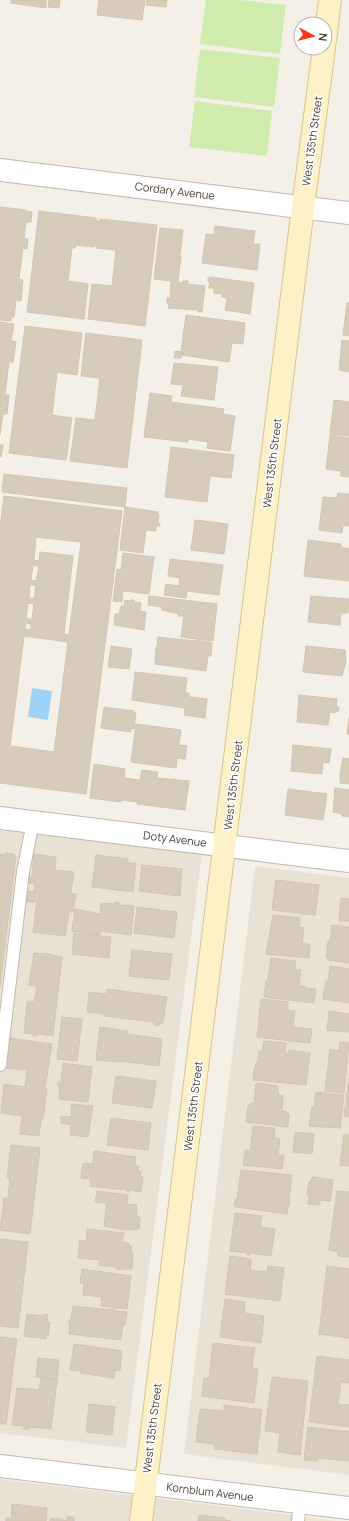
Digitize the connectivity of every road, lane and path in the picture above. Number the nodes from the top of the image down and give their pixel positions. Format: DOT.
graph roads {
  1 [pos="330,0"];
  2 [pos="328,16"];
  3 [pos="323,56"];
  4 [pos="0,170"];
  5 [pos="303,207"];
  6 [pos="349,213"];
  7 [pos="0,818"];
  8 [pos="34,822"];
  9 [pos="225,845"];
  10 [pos="349,861"];
  11 [pos="0,1065"];
  12 [pos="0,1466"];
  13 [pos="146,1484"];
  14 [pos="349,1508"];
  15 [pos="299,1512"];
  16 [pos="141,1521"];
  1 -- 2 [label="street"];
  3 -- 5 [label="street, West 135th Street"];
  4 -- 5 [label="street, Cordary Avenue"];
  5 -- 6 [label="street, Cordary Avenue"];
  5 -- 9 [label="street, West 135th Street"];
  7 -- 8 [label="street, Doty Avenue"];
  8 -- 9 [label="street, Doty Avenue"];
  8 -- 11 [label="lane"];
  9 -- 10 [label="street, Doty Avenue"];
  9 -- 13 [label="street, West 135th Street"];
  12 -- 13 [label="street, Kornblum Avenue"];
  13 -- 15 [label="street, Kornblum Avenue"];
  13 -- 16 [label="street, West 135th Street"];
  14 -- 15 [label="street, Kornblum Avenue"];
}
